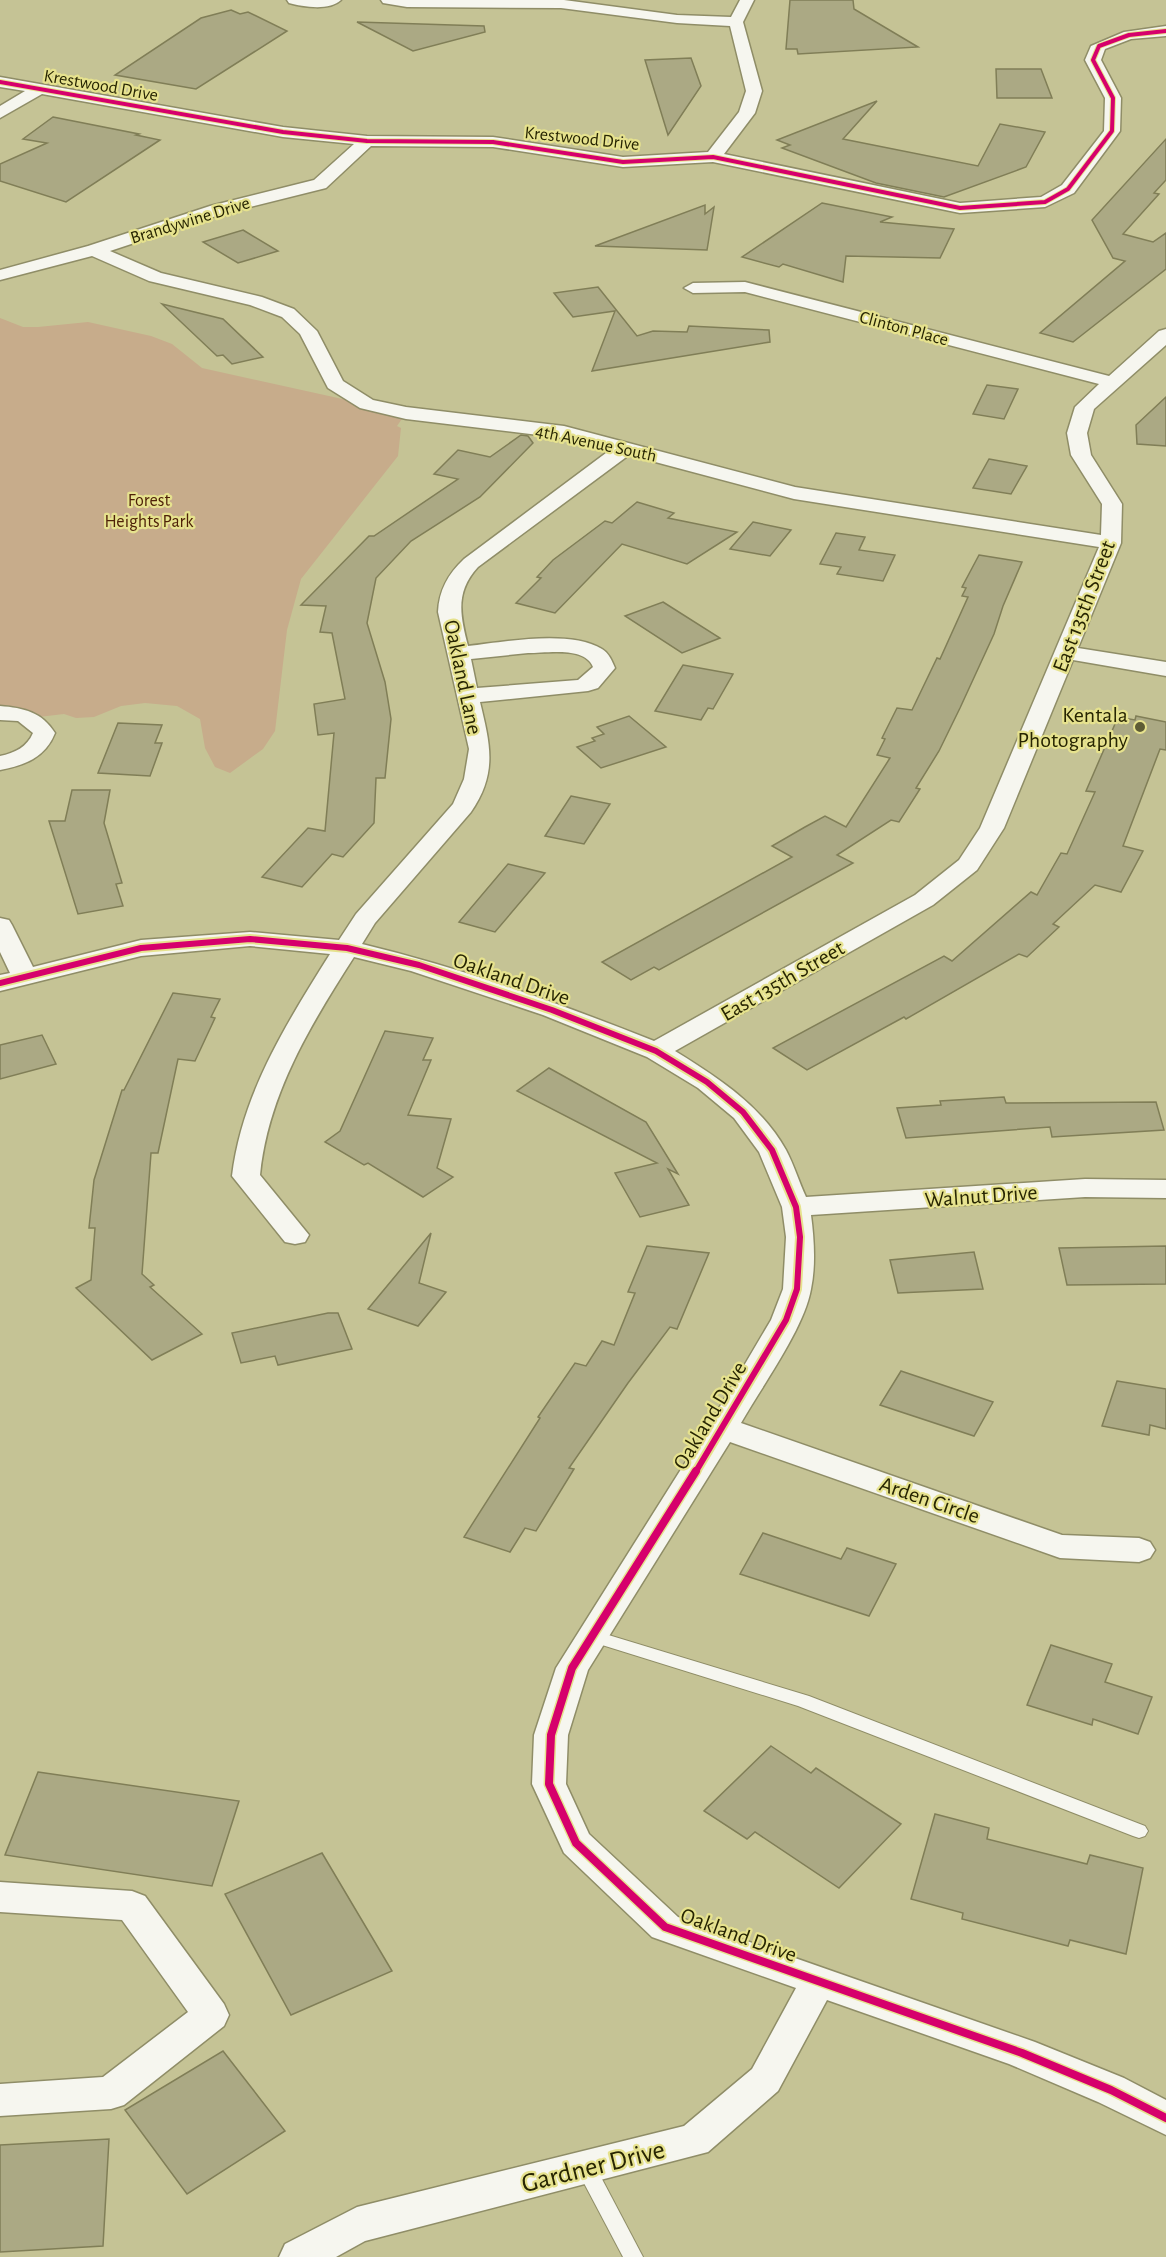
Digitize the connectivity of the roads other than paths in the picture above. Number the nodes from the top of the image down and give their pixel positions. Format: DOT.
graph roads {
  1 [pos="294,0"];
  2 [pos="334,0"];
  3 [pos="388,0"];
  4 [pos="747,0"];
  5 [pos="736,22"];
  6 [pos="1166,30"];
  7 [pos="0,82"];
  8 [pos="40,89"];
  9 [pos="0,113"];
  10 [pos="367,141"];
  11 [pos="712,158"];
  12 [pos="94,250"];
  13 [pos="0,275"];
  14 [pos="693,288"];
  15 [pos="1166,334"];
  16 [pos="1112,382"];
  17 [pos="627,447"];
  18 [pos="1111,543"];
  19 [pos="1066,652"];
  20 [pos="456,654"];
  21 [pos="1166,669"];
  22 [pos="468,696"];
  23 [pos="0,713"];
  24 [pos="0,763"];
  25 [pos="0,925"];
  26 [pos="347,948"];
  27 [pos="13,980"];
  28 [pos="656,1051"];
  29 [pos="1166,1189"];
  30 [pos="796,1207"];
  31 [pos="295,1235"];
  32 [pos="723,1428"];
  33 [pos="1139,1550"];
  34 [pos="592,1636"];
  35 [pos="1139,1831"];
  36 [pos="0,1897"];
  37 [pos="818,1982"];
  38 [pos="0,2100"];
  39 [pos="1166,2118"];
  40 [pos="586,2168"];
  41 [pos="298,2257"];
  42 [pos="633,2257"];
  1 -- 2 [label="street"];
  3 -- 5 [label="street"];
  4 -- 5 [label="street"];
  5 -- 11 [label="street"];
  6 -- 11 [label="street, Krestwood Drive"];
  7 -- 8 [label="street, Krestwood Drive"];
  8 -- 9 [label="street, Krestwood Drive"];
  8 -- 10 [label="street, Krestwood Drive"];
  10 -- 11 [label="street, Krestwood Drive"];
  10 -- 12 [label="street, Brandywine Drive"];
  12 -- 13 [label="street, Brandywine Drive"];
  12 -- 17 [label="street, 4th Avenue South"];
  14 -- 16 [label="street, Clinton Place"];
  15 -- 16 [label="street, East 135th Street"];
  16 -- 18 [label="street, East 135th Street"];
  17 -- 18 [label="street, 4th Avenue South"];
  17 -- 20 [label="street, Oakland Lane"];
  18 -- 19 [label="street, East 135th Street"];
  19 -- 21 [label="street"];
  19 -- 28 [label="street, East 135th Street"];
  20 -- 22 [label="street, Oakland Lane"];
  20 -- 22 [label="street"];
  22 -- 26 [label="street, Oakland Lane"];
  23 -- 24 [label="street"];
  25 -- 27 [label="street"];
  26 -- 27 [label="street, Oakland Drive"];
  26 -- 28 [label="street, Oakland Drive"];
  26 -- 31 [label="street, Oakland Lane"];
  28 -- 30 [label="street, Oakland Drive"];
  29 -- 30 [label="street, Walnut Drive"];
  30 -- 32 [label="street, Oakland Drive"];
  32 -- 33 [label="street, Arden Circle"];
  32 -- 34 [label="street, Oakland Drive"];
  34 -- 35 [label="lane"];
  34 -- 37 [label="street, Oakland Drive"];
  36 -- 38 [label="street"];
  37 -- 39 [label="street, Oakland Drive"];
  37 -- 40 [label="street, Gardner Drive"];
  40 -- 41 [label="street, Gardner Drive"];
  40 -- 42 [label="lane"];
}
